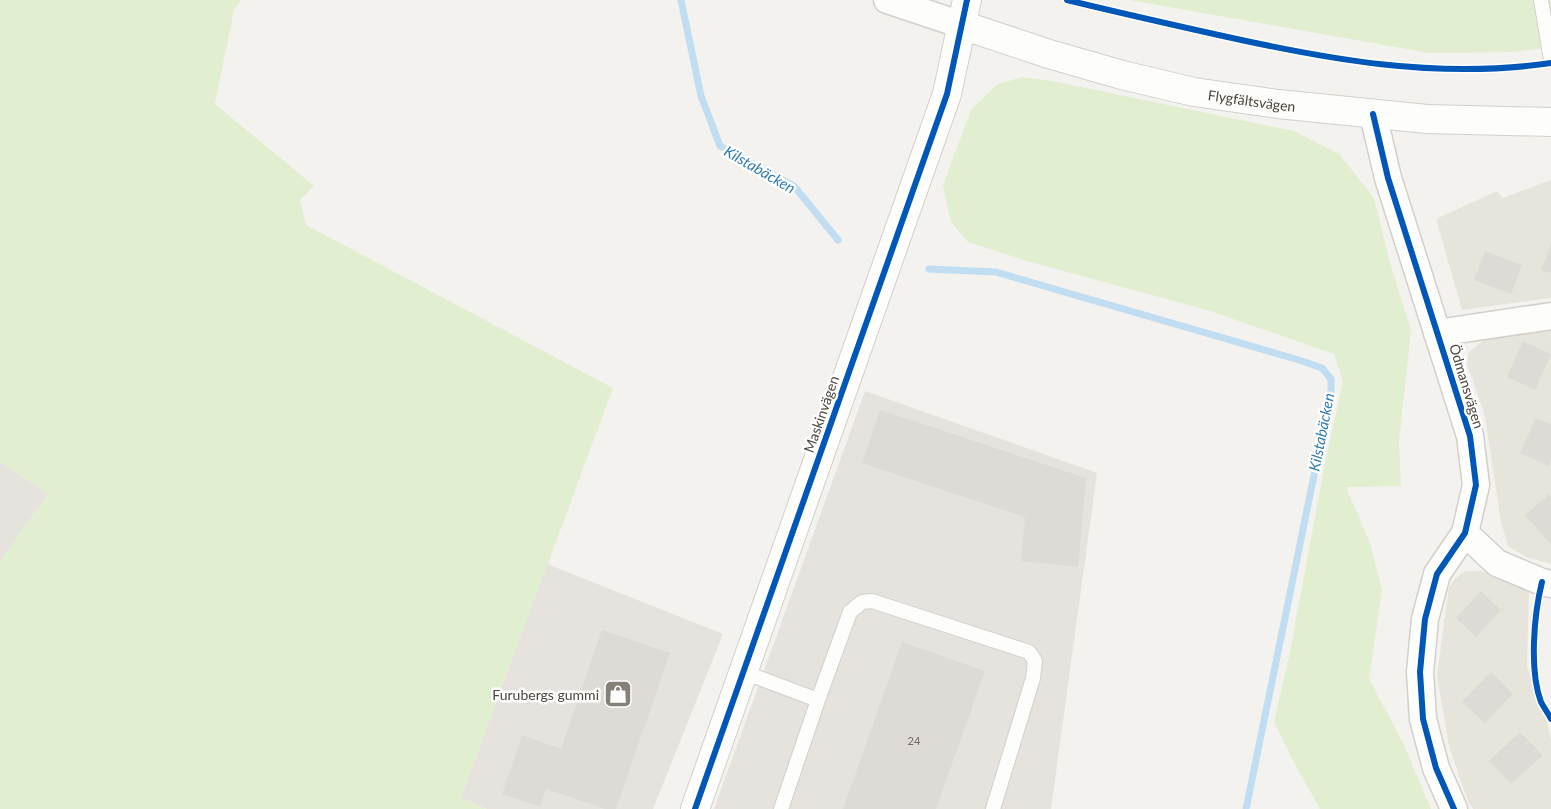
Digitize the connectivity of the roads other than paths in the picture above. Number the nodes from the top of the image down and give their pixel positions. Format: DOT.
graph roads {
  1 [pos="886,0"];
  2 [pos="1541,0"];
  3 [pos="965,13"];
  4 [pos="1551,60"];
  5 [pos="1373,114"];
  6 [pos="1551,122"];
  7 [pos="1551,316"];
  8 [pos="1438,333"];
  9 [pos="1465,533"];
  10 [pos="1551,584"];
  11 [pos="743,672"];
  12 [pos="818,700"];
  13 [pos="695,809"];
  14 [pos="781,809"];
  15 [pos="993,809"];
  16 [pos="1454,809"];
  1 -- 3 [label="street"];
  2 -- 4 [label="lane"];
  3 -- 5 [label="street, Flygfältsvägen"];
  3 -- 11 [label="street, Maskinvägen"];
  5 -- 6 [label="street, Flygfältsvägen"];
  5 -- 8 [label="street, Ödmansvägen"];
  7 -- 8 [label="street"];
  8 -- 9 [label="street, Ödmansvägen"];
  9 -- 10 [label="street"];
  9 -- 16 [label="street, Ödmansvägen"];
  11 -- 12 [label="lane"];
  11 -- 13 [label="street, Maskinvägen"];
  12 -- 14 [label="lane"];
  12 -- 15 [label="lane"];
}
